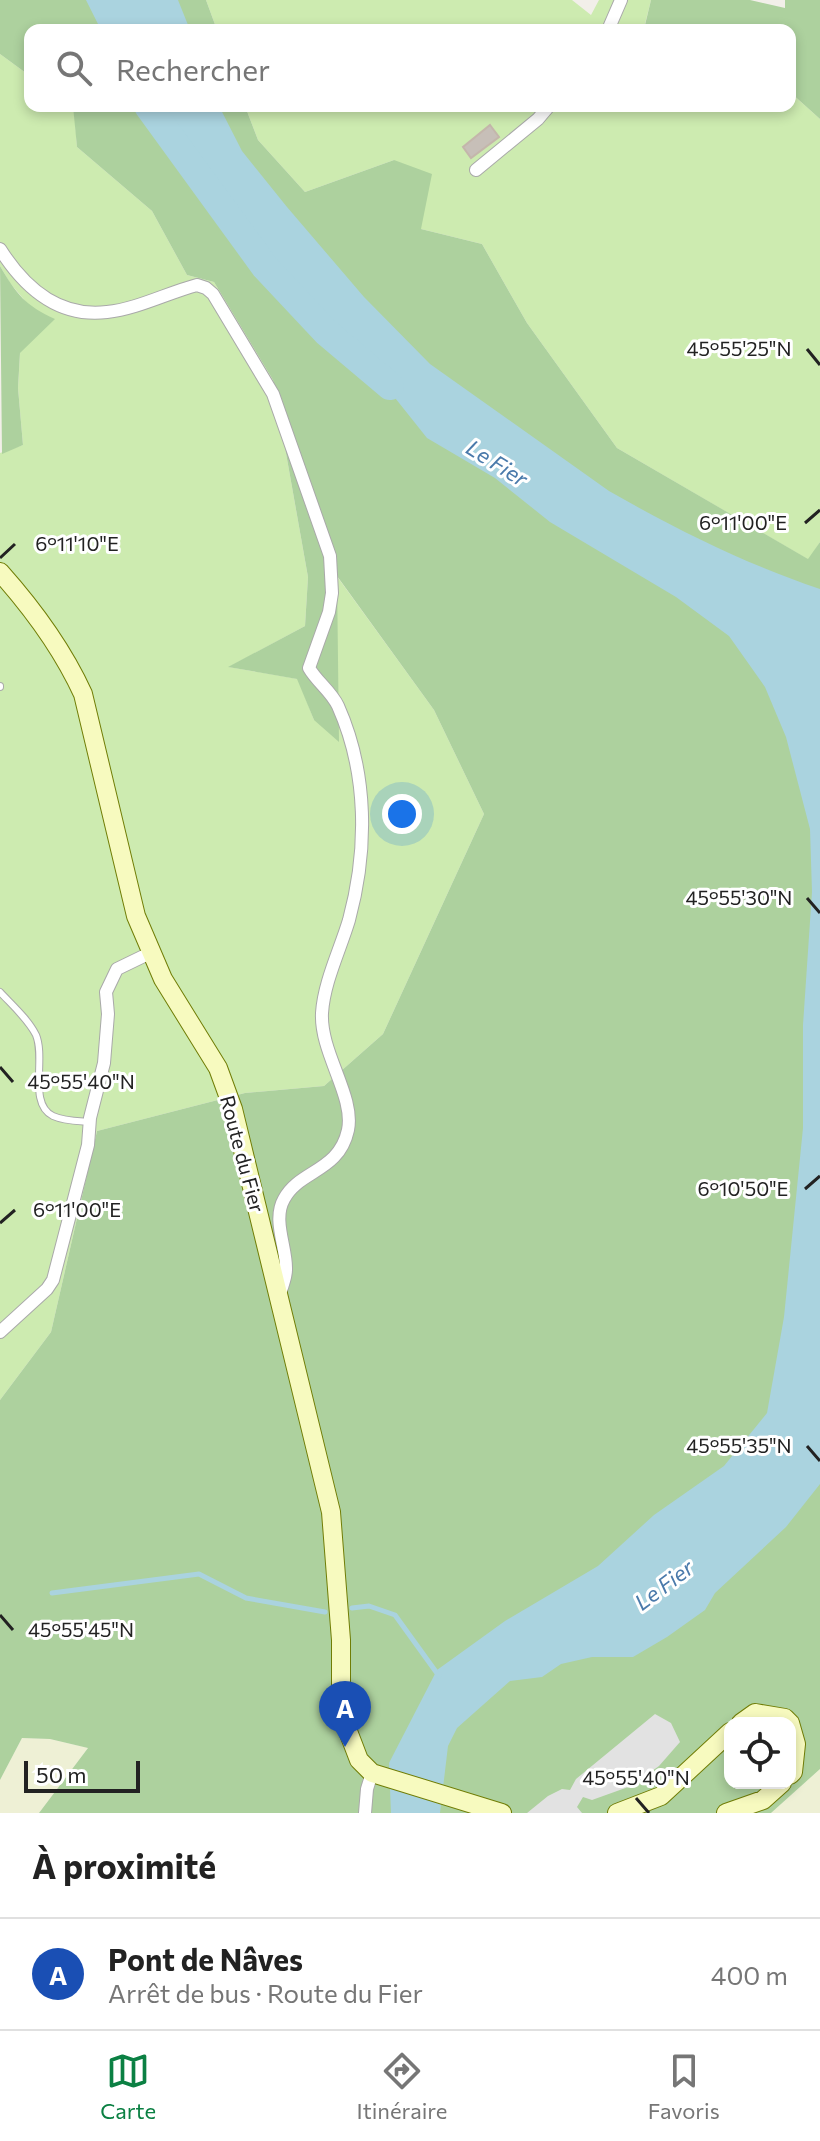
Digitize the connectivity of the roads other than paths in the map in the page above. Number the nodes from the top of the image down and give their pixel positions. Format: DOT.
graph roads {
  1 [pos="621,0"];
  2 [pos="611,24"];
  3 [pos="544,112"];
  4 [pos="476,170"];
  5 [pos="0,249"];
  6 [pos="0,572"];
  7 [pos="150,953"];
  8 [pos="0,992"];
  9 [pos="90,1122"];
  10 [pos="279,1298"];
  11 [pos="0,1332"];
  12 [pos="749,1717"];
  13 [pos="779,1717"];
  14 [pos="724,1738"];
  15 [pos="372,1773"];
  16 [pos="775,1789"];
  17 [pos="495,1811"];
  18 [pos="365,1813"];
  19 [pos="617,1813"];
  20 [pos="726,1813"];
  1 -- 2 [label="street"];
  3 -- 4 [label="street"];
  5 -- 10 [label="street"];
  6 -- 7 [label="main road, Route du Fier"];
  7 -- 9 [label="street"];
  7 -- 10 [label="main road, Route du Fier"];
  8 -- 9 [label="lane"];
  9 -- 11 [label="street"];
  10 -- 15 [label="main road, Route du Fier"];
  12 -- 13 [label="main road"];
  14 -- 19 [label="main road"];
  15 -- 17 [label="main road"];
  15 -- 18 [label="street"];
  16 -- 20 [label="main road"];
}
